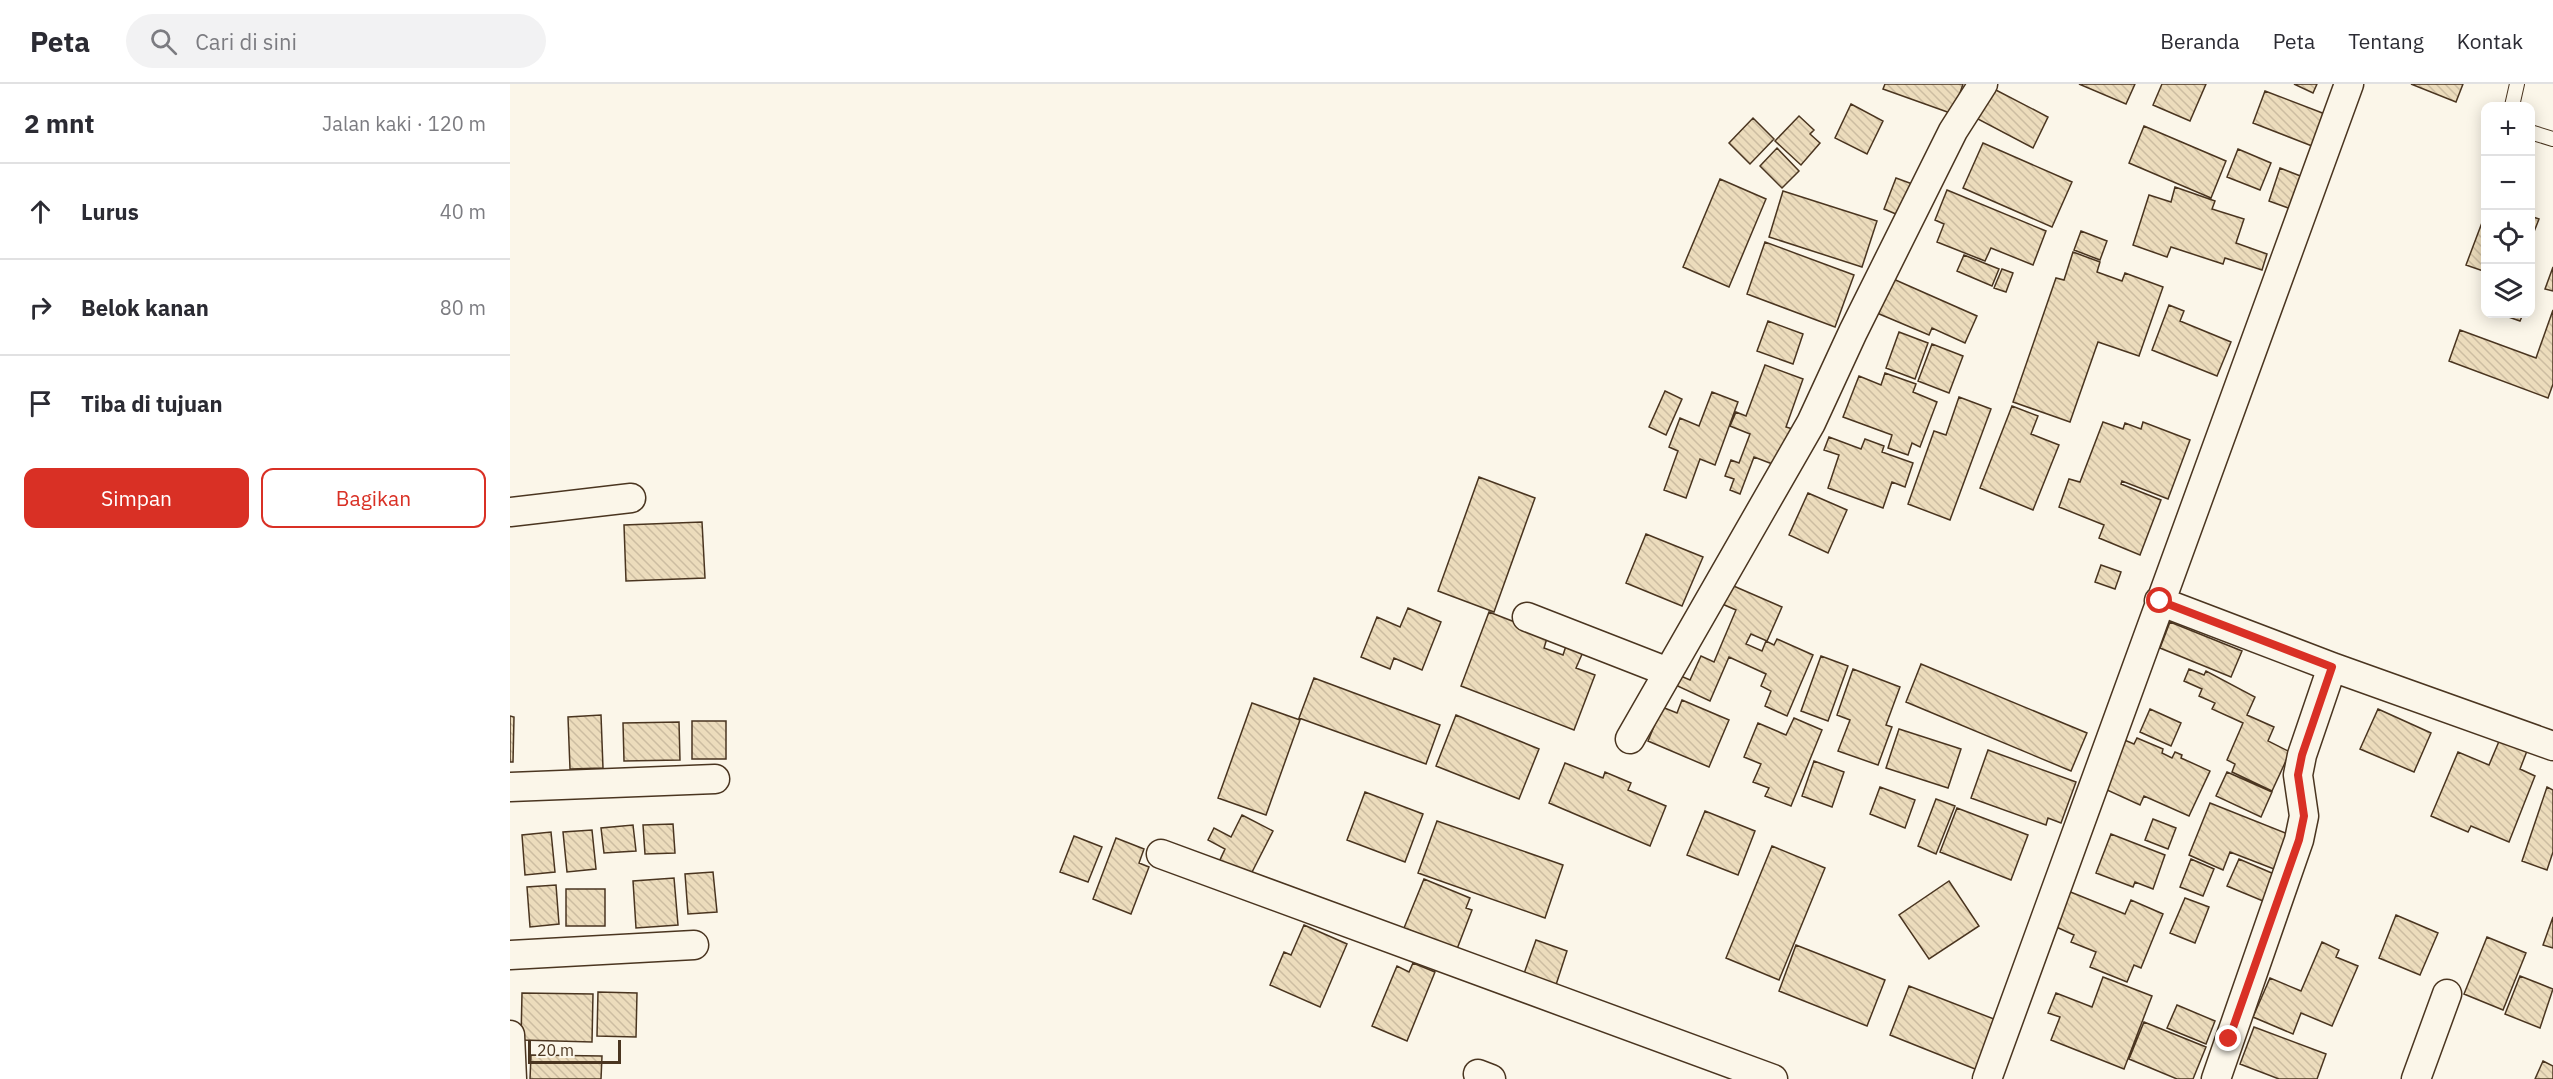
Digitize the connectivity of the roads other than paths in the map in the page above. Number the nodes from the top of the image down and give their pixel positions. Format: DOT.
graph roads {
  1 [pos="1983,84"];
  2 [pos="2349,84"];
  3 [pos="2517,84"];
  4 [pos="2513,102"];
  5 [pos="2535,134"];
  6 [pos="2553,139"];
  7 [pos="632,498"];
  8 [pos="510,512"];
  9 [pos="2160,601"];
  10 [pos="1527,617"];
  11 [pos="2332,667"];
  12 [pos="1668,672"];
  13 [pos="1630,739"];
  14 [pos="2553,746"];
  15 [pos="715,779"];
  16 [pos="510,788"];
  17 [pos="1161,854"];
  18 [pos="694,945"];
  19 [pos="510,955"];
  20 [pos="2447,994"];
  21 [pos="510,1035"];
  22 [pos="512,1079"];
  23 [pos="1773,1079"];
  24 [pos="1988,1079"];
  25 [pos="2216,1079"];
  26 [pos="2416,1079"];
  1 -- 12 [label="street"];
  2 -- 9 [label="street"];
  3 -- 4 [label="lane"];
  5 -- 6 [label="lane"];
  7 -- 8 [label="street"];
  9 -- 11 [label="street"];
  9 -- 24 [label="street"];
  10 -- 12 [label="street"];
  11 -- 14 [label="street"];
  11 -- 25 [label="street"];
  12 -- 13 [label="street"];
  15 -- 16 [label="street"];
  17 -- 23 [label="street"];
  18 -- 19 [label="street"];
  20 -- 26 [label="street"];
  21 -- 22 [label="street"];
}
